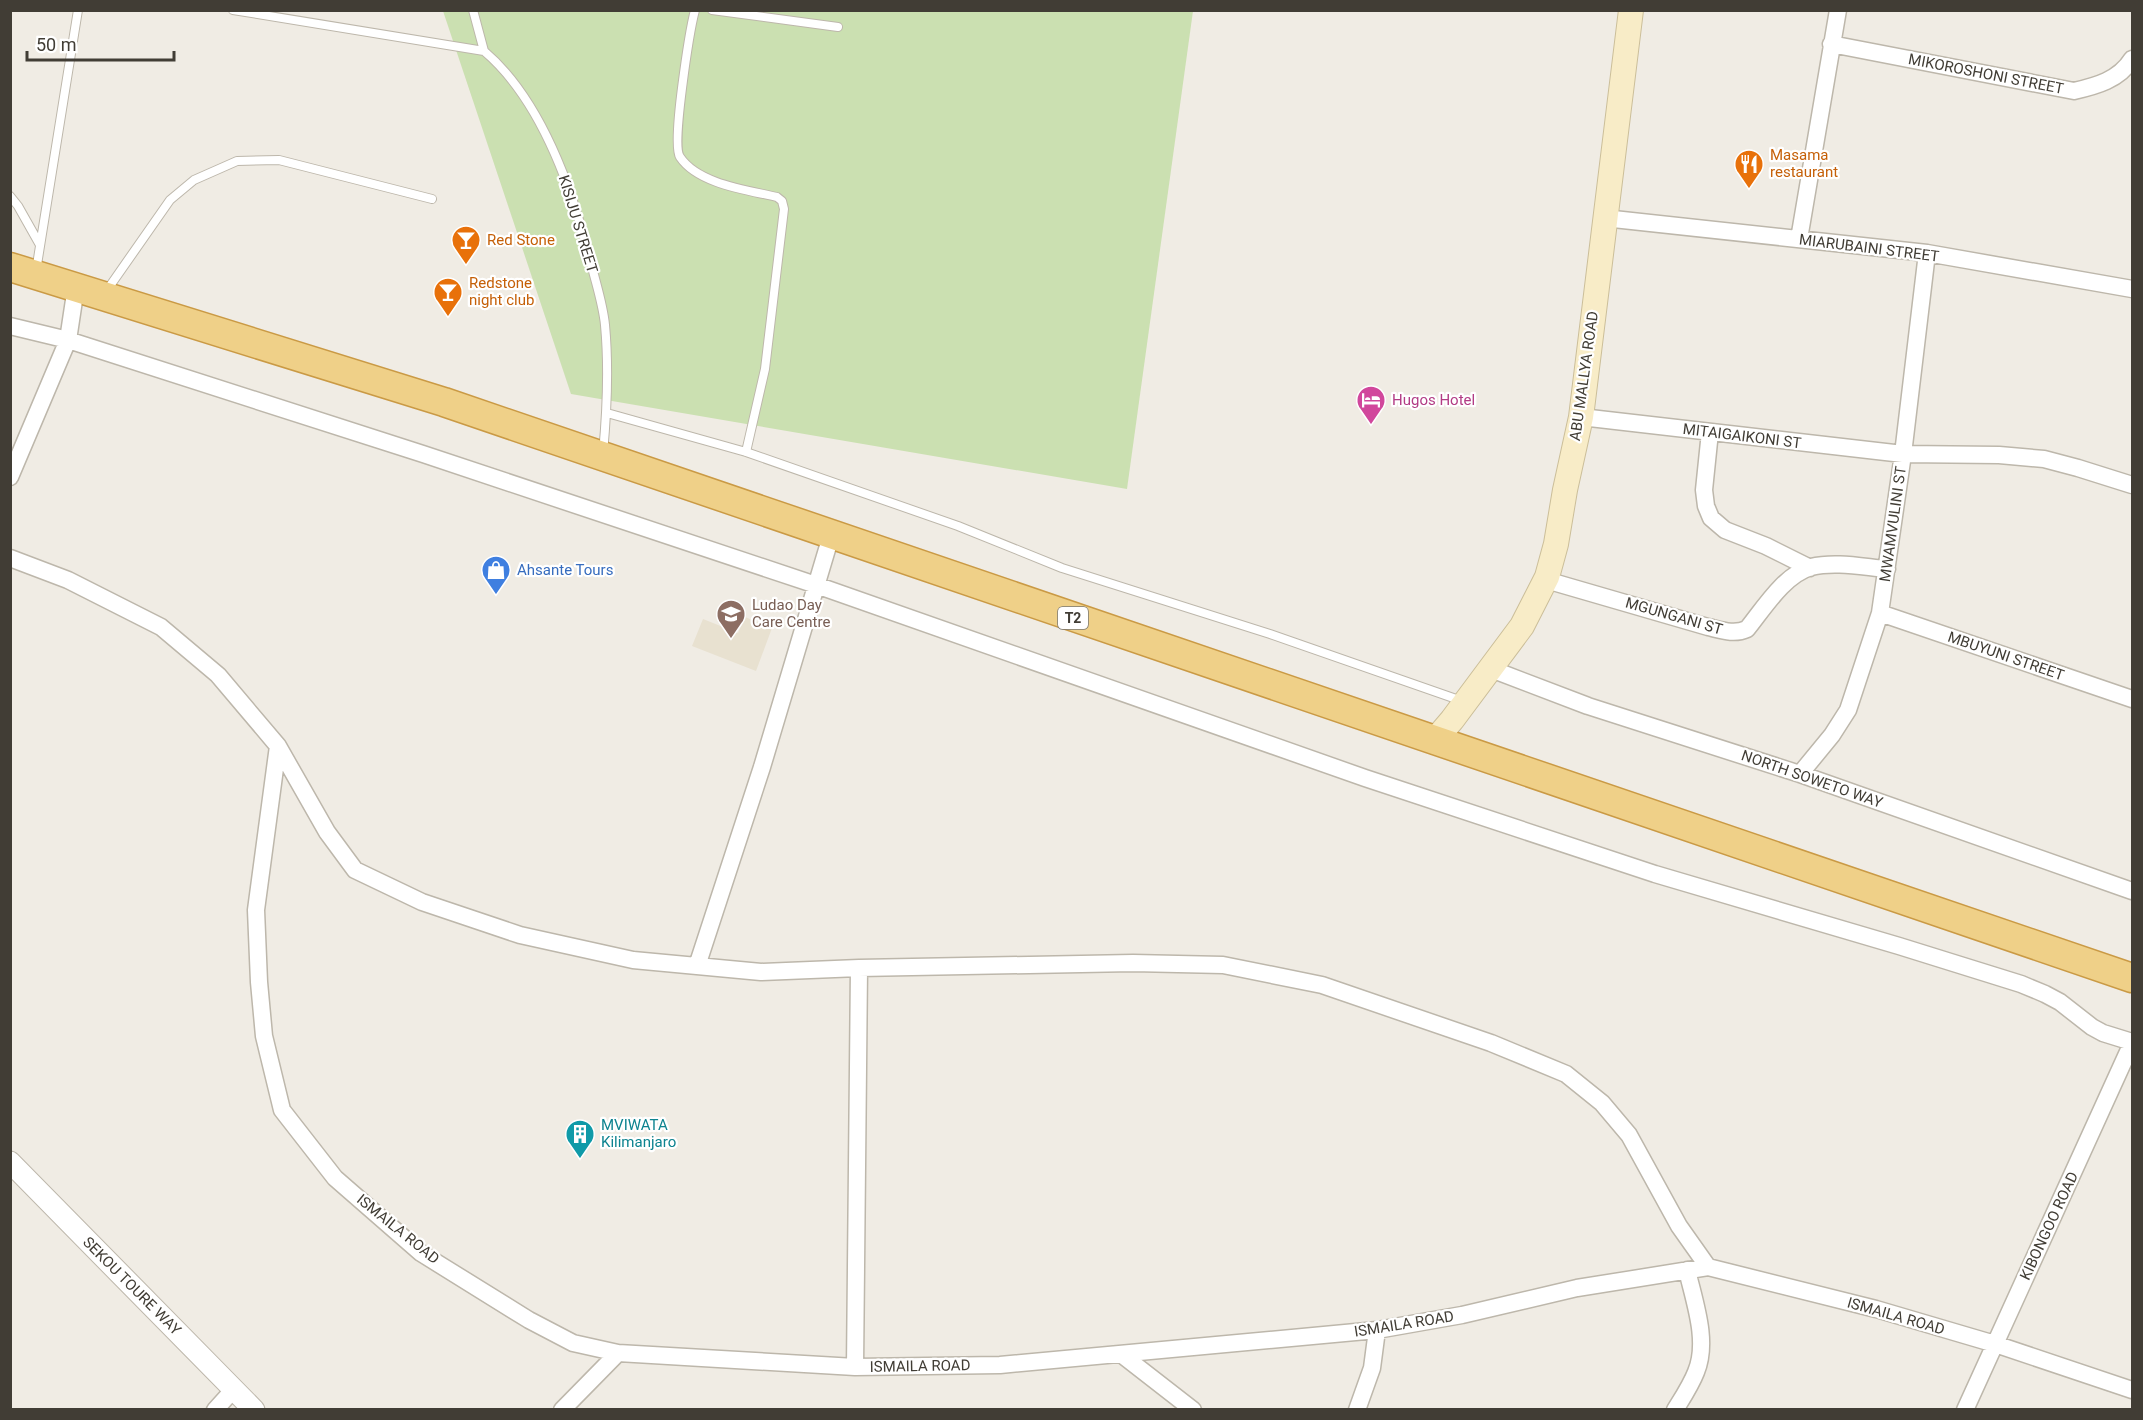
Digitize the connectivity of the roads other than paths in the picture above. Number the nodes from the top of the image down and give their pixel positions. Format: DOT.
graph roads {
  1 [pos="78,10"];
  2 [pos="234,10"];
  3 [pos="473,10"];
  4 [pos="695,10"];
  5 [pos="712,10"];
  6 [pos="1631,10"];
  7 [pos="1838,10"];
  8 [pos="838,27"];
  9 [pos="1832,44"];
  10 [pos="484,51"];
  11 [pos="2133,59"];
  12 [pos="10,196"];
  13 [pos="432,199"];
  14 [pos="1604,218"];
  15 [pos="1799,239"];
  16 [pos="40,245"];
  17 [pos="1927,253"];
  18 [pos="23,271"];
  19 [pos="76,287"];
  20 [pos="2133,289"];
  21 [pos="103,296"];
  22 [pos="10,326"];
  23 [pos="68,340"];
  24 [pos="607,413"];
  25 [pos="1581,417"];
  26 [pos="1710,432"];
  27 [pos="746,452"];
  28 [pos="1904,454"];
  29 [pos="602,458"];
  30 [pos="10,477"];
  31 [pos="2133,485"];
  32 [pos="831,536"];
  33 [pos="10,558"];
  34 [pos="1810,568"];
  35 [pos="1887,569"];
  36 [pos="1546,580"];
  37 [pos="816,585"];
  38 [pos="1880,613"];
  39 [pos="1491,669"];
  40 [pos="2132,696"];
  41 [pos="1465,702"];
  42 [pos="1434,741"];
  43 [pos="278,746"];
  44 [pos="1800,774"];
  45 [pos="2133,891"];
  46 [pos="697,966"];
  47 [pos="859,968"];
  48 [pos="2133,978"];
  49 [pos="2133,1042"];
  50 [pos="10,1162"];
  51 [pos="1708,1267"];
  52 [pos="1687,1270"];
  53 [pos="1377,1330"];
  54 [pos="1995,1344"];
  55 [pos="618,1353"];
  56 [pos="1121,1354"];
  57 [pos="855,1367"];
  58 [pos="234,1389"];
  59 [pos="2133,1390"];
  60 [pos="215,1410"];
  61 [pos="254,1410"];
  62 [pos="562,1410"];
  63 [pos="1193,1410"];
  64 [pos="1357,1410"];
  65 [pos="1676,1410"];
  66 [pos="1965,1410"];
  1 -- 16 [label="lane"];
  2 -- 10 [label="lane"];
  3 -- 10 [label="lane"];
  4 -- 27 [label="lane"];
  5 -- 8 [label="lane"];
  6 -- 14 [label="main road, ABU MALLYA ROAD"];
  7 -- 9 [label="street"];
  9 -- 11 [label="street, MIKOROSHONI STREET"];
  9 -- 15 [label="street"];
  10 -- 24 [label="lane, KISIJU STREET"];
  12 -- 16 [label="lane"];
  13 -- 21 [label="lane"];
  14 -- 15 [label="street, MIARUBAINI STREET"];
  14 -- 25 [label="main road, ABU MALLYA ROAD"];
  15 -- 17 [label="street, MIARUBAINI STREET"];
  16 -- 18 [label="lane"];
  17 -- 20 [label="street, MIARUBAINI STREET"];
  17 -- 28 [label="street, MWAMVULINI ST"];
  18 -- 19 [label="highway, T2"];
  19 -- 21 [label="highway, T2"];
  19 -- 23 [label="street"];
  21 -- 29 [label="highway, T2"];
  22 -- 23 [label="street"];
  23 -- 30 [label="street"];
  23 -- 37 [label="street"];
  24 -- 27 [label="lane"];
  24 -- 29 [label="lane, KISIJU STREET"];
  25 -- 26 [label="street, MITAIGAIKONI ST"];
  25 -- 36 [label="main road, ABU MALLYA ROAD"];
  26 -- 28 [label="street, MITAIGAIKONI ST"];
  26 -- 34 [label="street"];
  27 -- 41 [label="lane"];
  28 -- 31 [label="street, MITAIGAIKONI ST"];
  28 -- 35 [label="street, MWAMVULINI ST"];
  29 -- 32 [label="highway, T2"];
  32 -- 37 [label="street"];
  32 -- 42 [label="highway, T2"];
  33 -- 43 [label="street"];
  34 -- 35 [label="street, MGUNGANI ST"];
  34 -- 36 [label="street, MGUNGANI ST"];
  35 -- 38 [label="street, MWAMVULINI ST"];
  36 -- 39 [label="main road, ABU MALLYA ROAD"];
  37 -- 46 [label="street"];
  37 -- 49 [label="street"];
  38 -- 40 [label="street, MBUYUNI STREET"];
  38 -- 44 [label="street, MWAMVULINI ST"];
  39 -- 41 [label="main road, ABU MALLYA ROAD"];
  39 -- 44 [label="street, NORTH SOWETO WAY"];
  41 -- 42 [label="main road, ABU MALLYA ROAD"];
  42 -- 48 [label="highway, T2"];
  43 -- 46 [label="street"];
  43 -- 55 [label="street, ISMAILA ROAD"];
  44 -- 45 [label="street, NORTH SOWETO WAY"];
  46 -- 47 [label="street"];
  47 -- 51 [label="street"];
  47 -- 57 [label="street"];
  49 -- 54 [label="street, KIBONGOO ROAD"];
  50 -- 58 [label="street, SEKOU TOURE WAY"];
  51 -- 52 [label="street, ISMAILA ROAD"];
  51 -- 54 [label="street, ISMAILA ROAD"];
  52 -- 53 [label="street, ISMAILA ROAD"];
  52 -- 65 [label="street"];
  53 -- 56 [label="street, ISMAILA ROAD"];
  53 -- 64 [label="street"];
  54 -- 59 [label="street, ISMAILA ROAD"];
  54 -- 66 [label="street, KIBONGOO ROAD"];
  55 -- 57 [label="street, ISMAILA ROAD"];
  55 -- 62 [label="street"];
  56 -- 57 [label="street, ISMAILA ROAD"];
  56 -- 63 [label="street"];
  58 -- 60 [label="street"];
  58 -- 61 [label="street, SEKOU TOURE WAY"];
}
